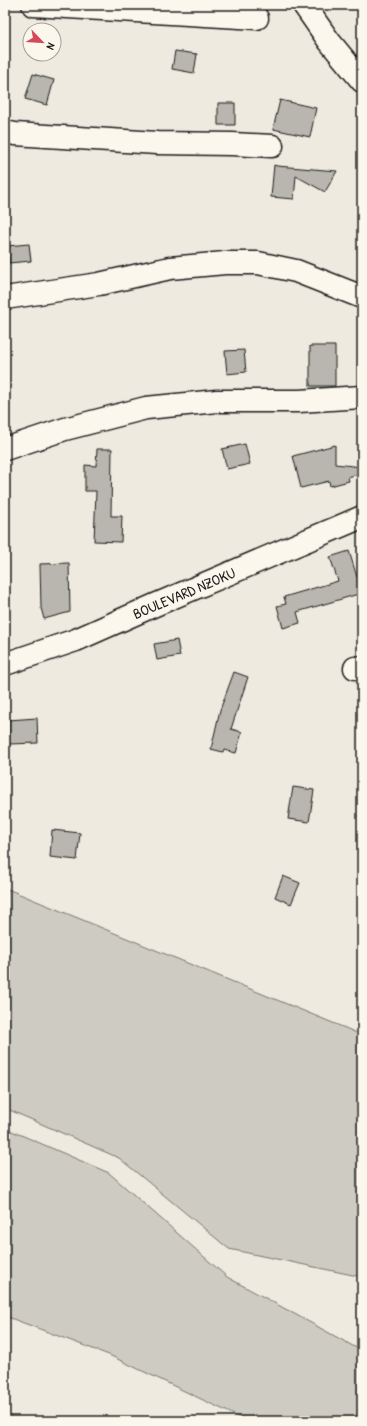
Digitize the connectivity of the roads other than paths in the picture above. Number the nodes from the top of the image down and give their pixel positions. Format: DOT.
graph roads {
  1 [pos="33,5"];
  2 [pos="304,5"];
  3 [pos="257,18"];
  4 [pos="362,81"];
  5 [pos="5,132"];
  6 [pos="272,146"];
  7 [pos="362,297"];
  8 [pos="5,298"];
  9 [pos="362,397"];
  10 [pos="5,449"];
  11 [pos="362,517"];
  12 [pos="5,664"];
  1 -- 3 [label="street"];
  2 -- 4 [label="street"];
  5 -- 6 [label="street"];
  7 -- 8 [label="street"];
  9 -- 10 [label="street"];
  11 -- 12 [label="street, BOULEVARD NZOKU"];
}
